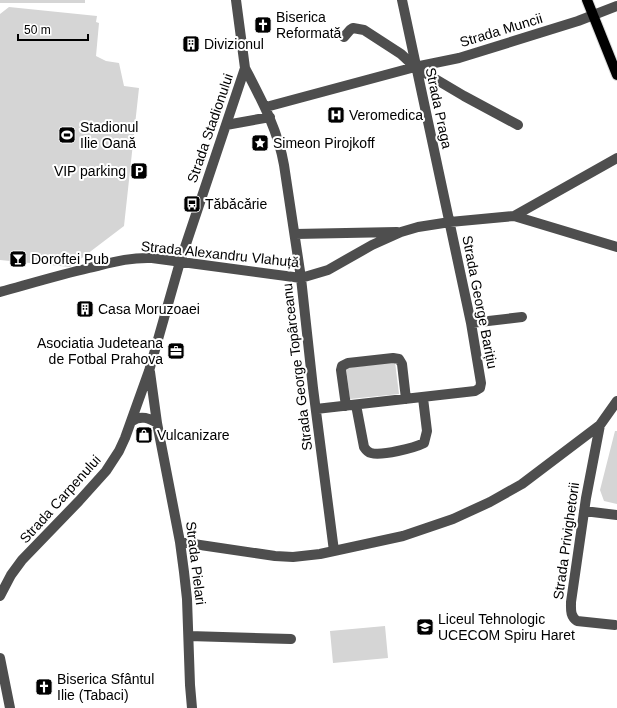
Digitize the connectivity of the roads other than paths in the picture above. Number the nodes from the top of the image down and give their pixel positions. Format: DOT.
graph roads {
  1 [pos="236,0"];
  2 [pos="402,0"];
  3 [pos="587,0"];
  4 [pos="617,6"];
  5 [pos="593,16"];
  6 [pos="344,37"];
  7 [pos="415,67"];
  8 [pos="245,68"];
  9 [pos="617,75"];
  10 [pos="266,107"];
  11 [pos="270,118"];
  12 [pos="226,125"];
  13 [pos="518,125"];
  14 [pos="617,158"];
  15 [pos="514,216"];
  16 [pos="450,222"];
  17 [pos="401,232"];
  18 [pos="295,234"];
  19 [pos="617,247"];
  20 [pos="180,262"];
  21 [pos="301,278"];
  22 [pos="0,292"];
  23 [pos="522,317"];
  24 [pos="471,323"];
  25 [pos="149,370"];
  26 [pos="423,398"];
  27 [pos="406,399"];
  28 [pos="617,401"];
  29 [pos="351,406"];
  30 [pos="316,409"];
  31 [pos="132,421"];
  32 [pos="157,423"];
  33 [pos="600,425"];
  34 [pos="584,511"];
  35 [pos="617,515"];
  36 [pos="180,542"];
  37 [pos="334,551"];
  38 [pos="0,596"];
  39 [pos="615,625"];
  40 [pos="189,636"];
  41 [pos="291,639"];
  42 [pos="0,658"];
  43 [pos="1,671"];
  44 [pos="10,708"];
  45 [pos="192,708"];
  1 -- 8 [label="street, Strada Stadionului"];
  2 -- 7 [label="street, Strada Praga"];
  3 -- 5 [label="main road"];
  4 -- 5 [label="street, Strada Muncii"];
  5 -- 7 [label="street, Strada Muncii"];
  5 -- 9 [label="main road"];
  6 -- 7 [label="street"];
  7 -- 10 [label="street, Strada Muncii"];
  7 -- 13 [label="street"];
  7 -- 16 [label="street, Strada Praga"];
  8 -- 10 [label="street, Strada George Topârceanu"];
  8 -- 12 [label="street, Strada Stadionului"];
  10 -- 11 [label="street, Strada George Topârceanu"];
  11 -- 12 [label="street"];
  11 -- 18 [label="street, Strada George Topârceanu"];
  12 -- 20 [label="street, Strada Stadionului"];
  14 -- 15 [label="street"];
  15 -- 16 [label="street, Strada Alexandru Vlahuță"];
  15 -- 19 [label="street, Strada Alexandru Vlahuță"];
  16 -- 17 [label="street, Strada Alexandru Vlahuță"];
  16 -- 24 [label="street, Strada George Barițiu"];
  17 -- 18 [label="street"];
  17 -- 21 [label="street, Strada Alexandru Vlahuță"];
  18 -- 21 [label="street, Strada George Topârceanu"];
  20 -- 21 [label="street, Strada Alexandru Vlahuță"];
  20 -- 22 [label="street, Strada Alexandru Vlahuță"];
  20 -- 25 [label="street, Strada Pielari"];
  21 -- 30 [label="street, Strada George Topârceanu"];
  23 -- 24 [label="street"];
  24 -- 26 [label="street, Strada George Barițiu"];
  25 -- 31 [label="street, Strada Carpenului"];
  25 -- 32 [label="street, Strada Pielari"];
  26 -- 27 [label="street"];
  26 -- 29 [label="street"];
  27 -- 29 [label="street"];
  27 -- 29 [label="street"];
  28 -- 33 [label="street"];
  29 -- 30 [label="street"];
  30 -- 37 [label="street, Strada George Topârceanu"];
  31 -- 32 [label="street"];
  31 -- 38 [label="street, Strada Carpenului"];
  32 -- 36 [label="street, Strada Pielari"];
  33 -- 34 [label="street, Strada Privighetorii"];
  33 -- 37 [label="street"];
  34 -- 35 [label="street"];
  34 -- 39 [label="street, Strada Privighetorii"];
  36 -- 37 [label="street"];
  36 -- 40 [label="street, Strada Pielari"];
  40 -- 41 [label="street"];
  40 -- 45 [label="street, Strada Pielari"];
  42 -- 43 [label="street"];
  43 -- 44 [label="street"];
}
